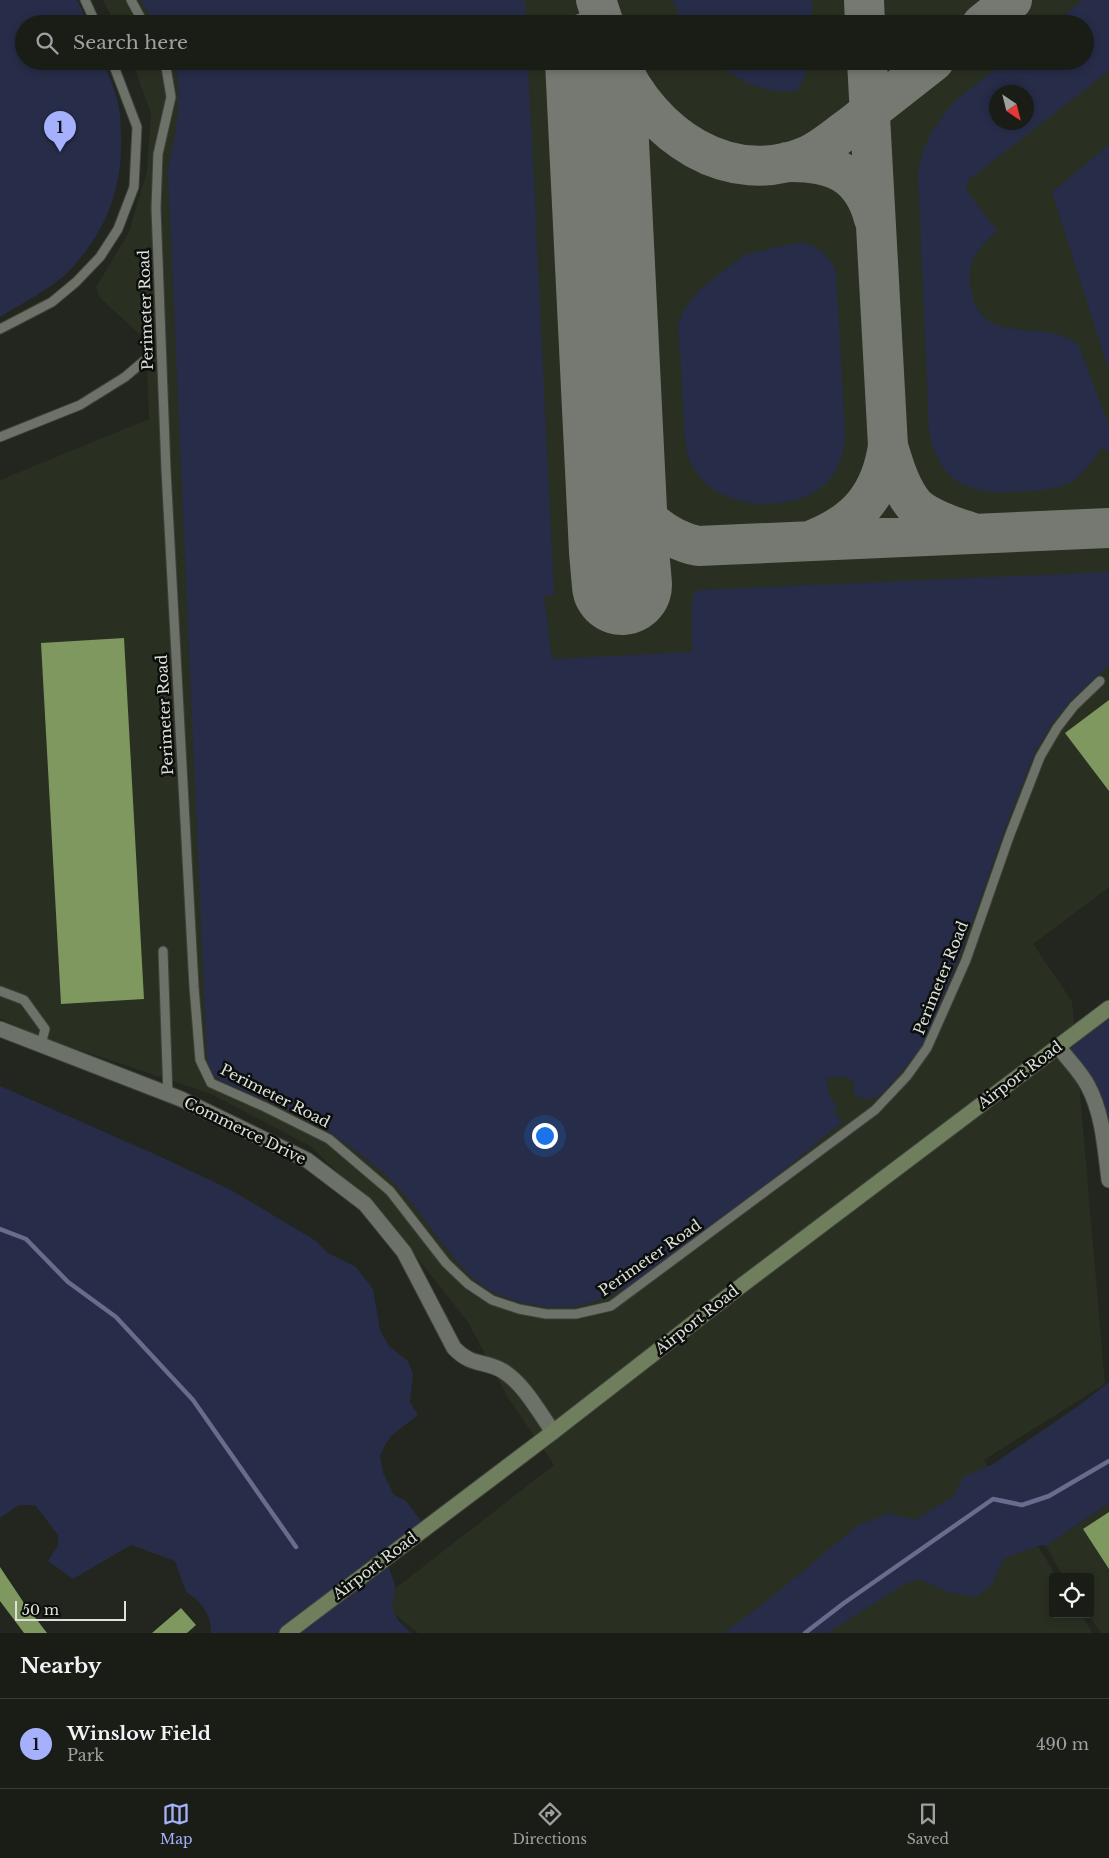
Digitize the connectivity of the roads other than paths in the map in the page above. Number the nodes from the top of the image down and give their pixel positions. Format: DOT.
graph roads {
  1 [pos="84,0"];
  2 [pos="131,0"];
  3 [pos="92,15"];
  4 [pos="139,15"];
  5 [pos="115,70"];
  6 [pos="166,70"];
  7 [pos="0,329"];
  8 [pos="145,360"];
  9 [pos="0,437"];
  10 [pos="1100,681"];
  11 [pos="162,951"];
  12 [pos="0,991"];
  13 [pos="1109,1008"];
  14 [pos="0,1029"];
  15 [pos="41,1045"];
  16 [pos="1058,1046"];
  17 [pos="168,1095"];
  18 [pos="1109,1180"];
  19 [pos="553,1432"];
  20 [pos="287,1633"];
  1 -- 3 [label="lane"];
  2 -- 4 [label="lane"];
  5 -- 7 [label="lane"];
  6 -- 10 [label="lane, Perimeter Road"];
  8 -- 9 [label="lane"];
  11 -- 17 [label="lane"];
  12 -- 15 [label="lane"];
  13 -- 16 [label="main road, Airport Road"];
  14 -- 15 [label="street, Commerce Drive"];
  15 -- 17 [label="street, Commerce Drive"];
  16 -- 18 [label="street"];
  16 -- 19 [label="main road, Airport Road"];
  17 -- 19 [label="street, Commerce Drive"];
  19 -- 20 [label="main road, Airport Road"];
}
